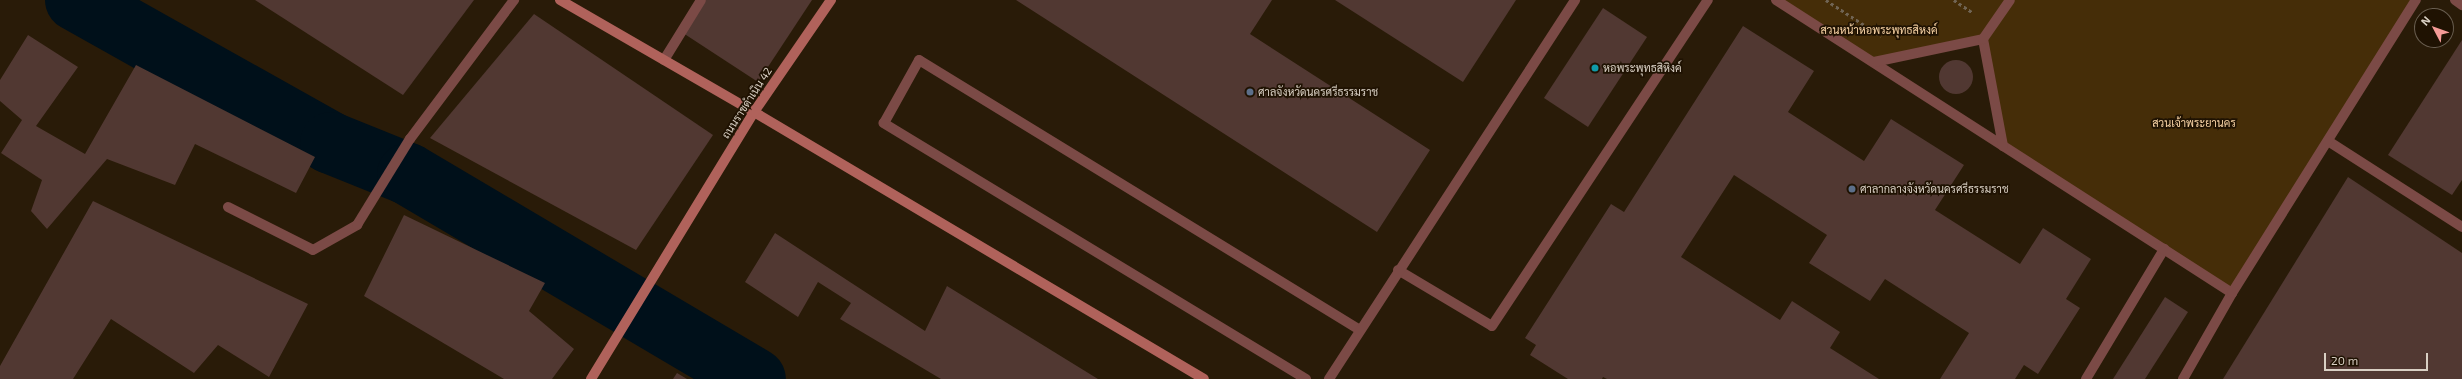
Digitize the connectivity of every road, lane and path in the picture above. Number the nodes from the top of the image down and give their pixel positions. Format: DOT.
graph roads {
  1 [pos="514,0"];
  2 [pos="560,0"];
  3 [pos="702,0"];
  4 [pos="831,0"];
  5 [pos="1575,0"];
  6 [pos="1708,0"];
  7 [pos="1776,0"];
  8 [pos="1826,0"];
  9 [pos="2010,0"];
  10 [pos="2416,0"];
  11 [pos="2455,0"];
  12 [pos="2462,5"];
  13 [pos="1982,39"];
  14 [pos="1909,55"];
  15 [pos="664,60"];
  16 [pos="1874,62"];
  17 [pos="754,112"];
  18 [pos="2328,141"];
  19 [pos="2003,146"];
  20 [pos="228,207"];
  21 [pos="2462,227"];
  22 [pos="2164,250"];
  23 [pos="1398,270"];
  24 [pos="2232,293"];
  25 [pos="1360,330"];
  26 [pos="593,376"];
  27 [pos="1204,379"];
  28 [pos="1306,379"];
  29 [pos="1329,379"];
  30 [pos="2086,379"];
  31 [pos="2183,379"];
  1 -- 20 [label="street"];
  2 -- 15 [label="street"];
  3 -- 15 [label="street"];
  4 -- 17 [label="street, ถนนราขดำเนิน 42"];
  5 -- 23 [label="street"];
  6 -- 23 [label="street"];
  7 -- 16 [label="street"];
  8 -- 14 [label="path"];
  9 -- 13 [label="street"];
  10 -- 18 [label="street"];
  11 -- 12 [label="street"];
  13 -- 14 [label="street"];
  13 -- 19 [label="street"];
  14 -- 16 [label="street"];
  15 -- 17 [label="street"];
  16 -- 19 [label="street"];
  17 -- 26 [label="street, ถนนราขดำเนิน 42"];
  17 -- 27 [label="street"];
  18 -- 21 [label="street"];
  18 -- 24 [label="street"];
  19 -- 22 [label="street"];
  22 -- 24 [label="street"];
  22 -- 30 [label="street"];
  23 -- 25 [label="street"];
  24 -- 31 [label="street"];
  25 -- 28 [label="street"];
  25 -- 29 [label="street"];
}
